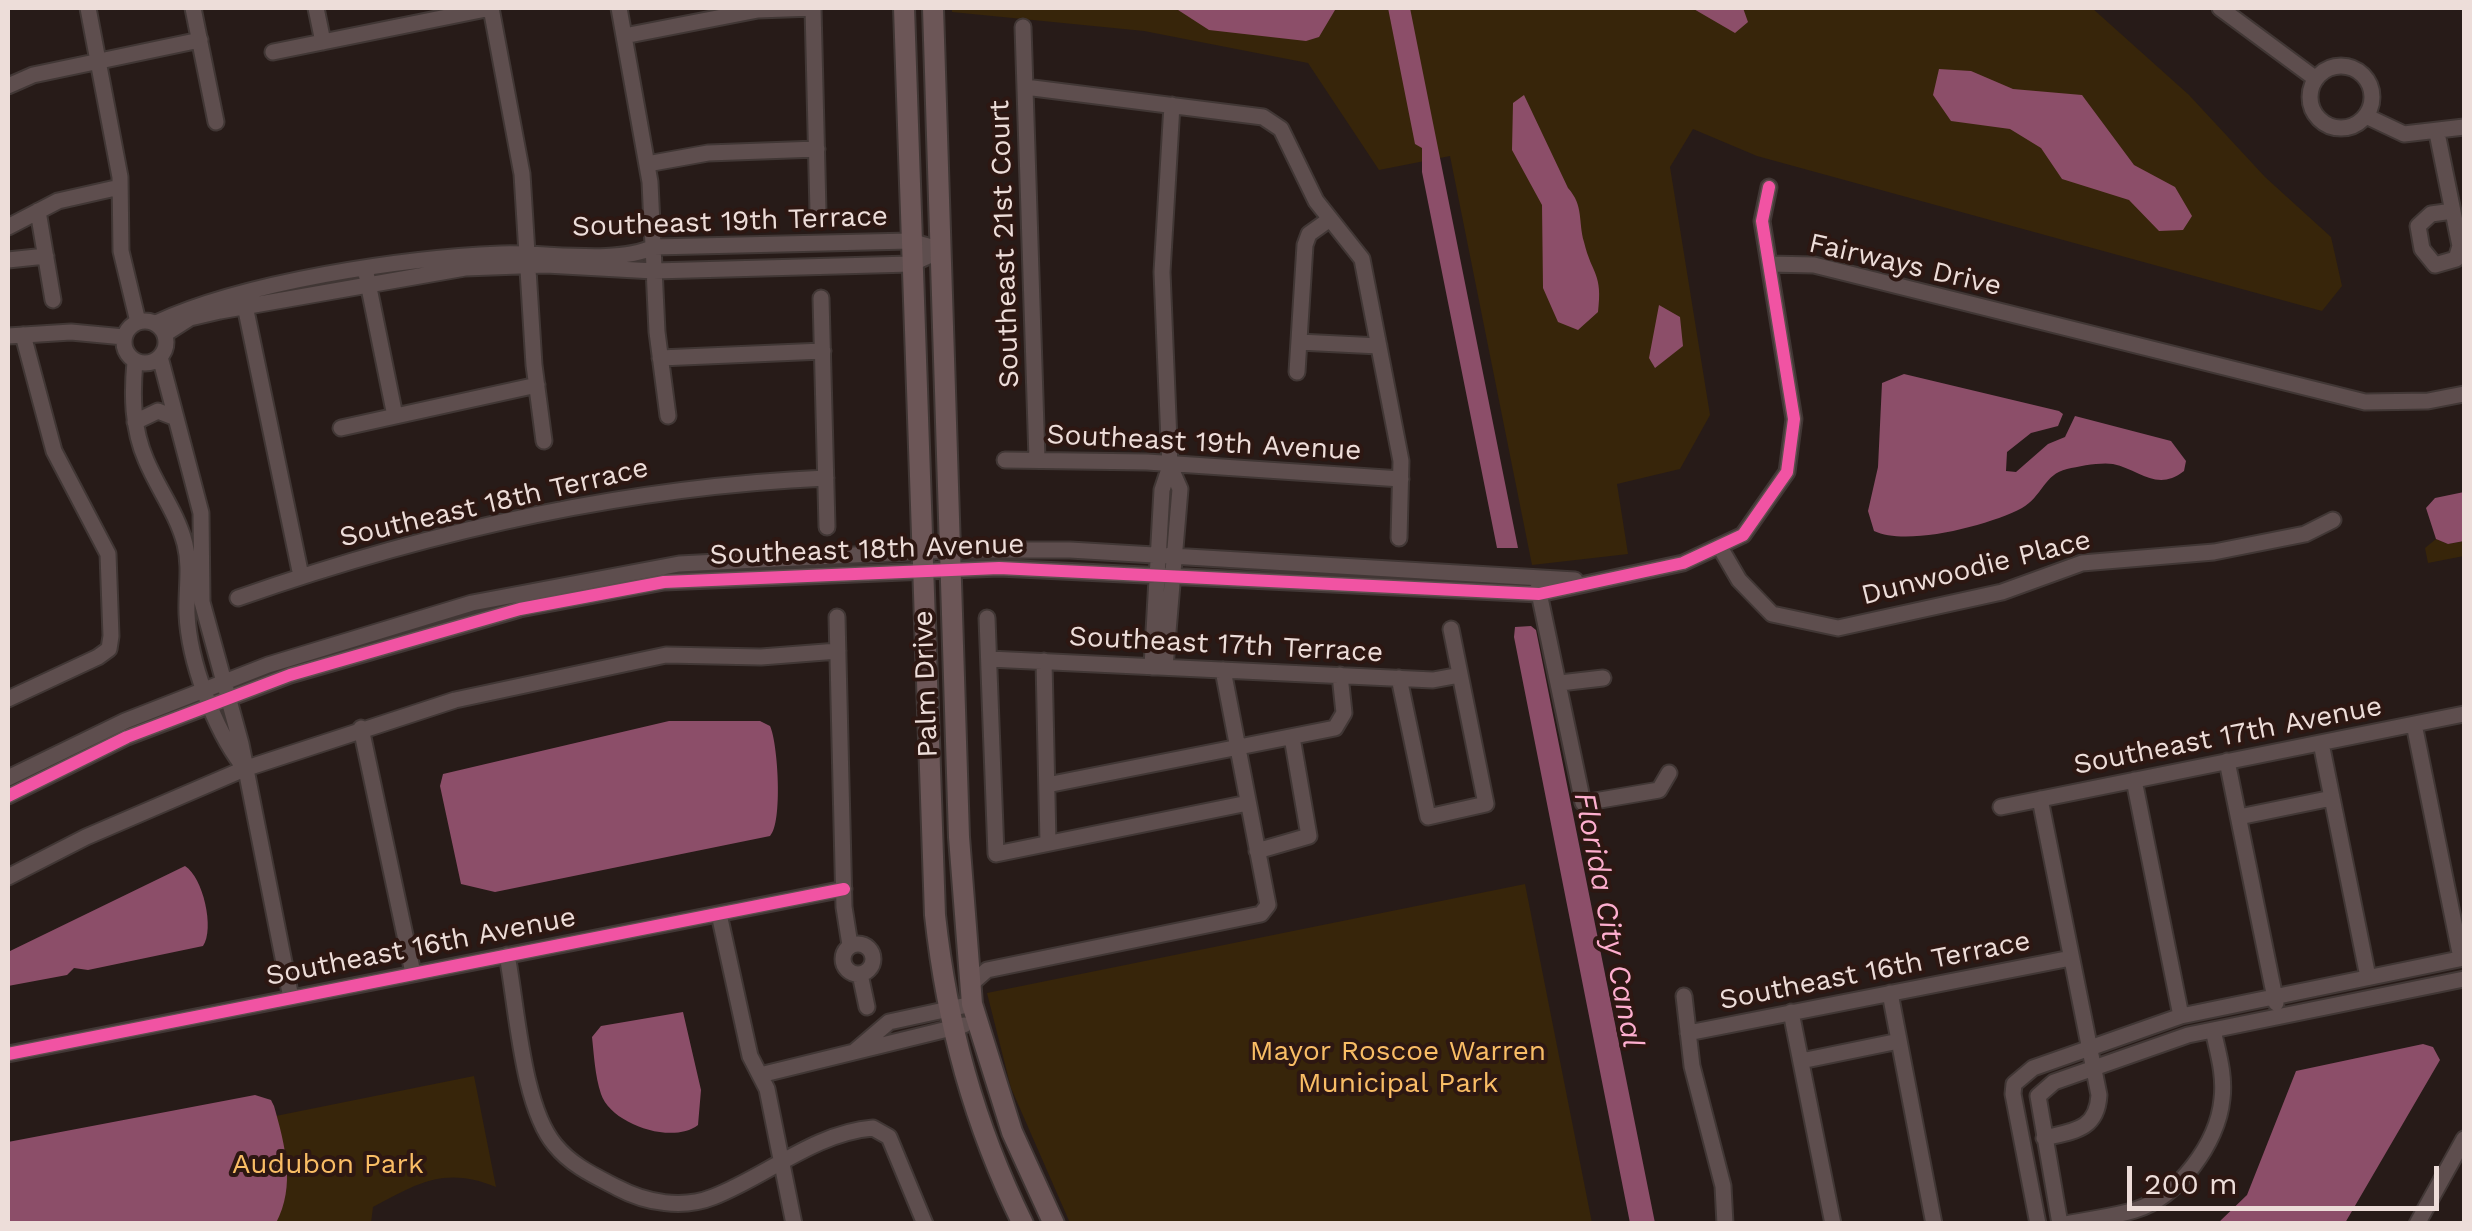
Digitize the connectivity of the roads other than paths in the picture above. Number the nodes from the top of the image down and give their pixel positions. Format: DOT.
graph roads {
  1 [pos="88,8"];
  2 [pos="193,8"];
  3 [pos="316,8"];
  4 [pos="491,8"];
  5 [pos="619,8"];
  6 [pos="812,8"];
  7 [pos="904,8"];
  8 [pos="933,8"];
  9 [pos="2220,8"];
  10 [pos="1023,27"];
  11 [pos="624,36"];
  12 [pos="200,40"];
  13 [pos="323,42"];
  14 [pos="274,52"];
  15 [pos="99,61"];
  16 [pos="2316,79"];
  17 [pos="8,86"];
  18 [pos="1024,87"];
  19 [pos="1172,106"];
  20 [pos="2366,116"];
  21 [pos="216,122"];
  22 [pos="2464,127"];
  23 [pos="2437,132"];
  24 [pos="816,149"];
  25 [pos="647,164"];
  26 [pos="120,187"];
  27 [pos="1769,187"];
  28 [pos="2453,210"];
  29 [pos="38,211"];
  30 [pos="818,212"];
  31 [pos="1330,218"];
  32 [pos="8,226"];
  33 [pos="910,241"];
  34 [pos="687,246"];
  35 [pos="654,247"];
  36 [pos="942,250"];
  37 [pos="46,256"];
  38 [pos="529,259"];
  39 [pos="8,260"];
  40 [pos="910,264"];
  41 [pos="1769,264"];
  42 [pos="688,270"];
  43 [pos="654,272"];
  44 [pos="367,276"];
  45 [pos="821,298"];
  46 [pos="53,300"];
  47 [pos="244,300"];
  48 [pos="138,322"];
  49 [pos="160,328"];
  50 [pos="15,335"];
  51 [pos="124,337"];
  52 [pos="1299,342"];
  53 [pos="1379,346"];
  54 [pos="822,351"];
  55 [pos="160,357"];
  56 [pos="660,358"];
  57 [pos="135,360"];
  58 [pos="1297,372"];
  59 [pos="537,385"];
  60 [pos="2464,394"];
  61 [pos="396,416"];
  62 [pos="668,416"];
  63 [pos="176,418"];
  64 [pos="135,422"];
  65 [pos="340,428"];
  66 [pos="544,440"];
  67 [pos="1036,459"];
  68 [pos="1004,460"];
  69 [pos="1170,466"];
  70 [pos="826,478"];
  71 [pos="1400,478"];
  72 [pos="2333,520"];
  73 [pos="827,527"];
  74 [pos="1399,538"];
  75 [pos="1721,549"];
  76 [pos="1167,554"];
  77 [pos="950,559"];
  78 [pos="924,560"];
  79 [pos="1166,574"];
  80 [pos="301,576"];
  81 [pos="1537,587"];
  82 [pos="238,598"];
  83 [pos="837,617"];
  84 [pos="987,618"];
  85 [pos="1451,629"];
  86 [pos="838,651"];
  87 [pos="988,658"];
  88 [pos="1044,661"];
  89 [pos="1158,667"];
  90 [pos="1223,670"];
  91 [pos="1340,675"];
  92 [pos="1460,675"];
  93 [pos="1399,678"];
  94 [pos="1603,678"];
  95 [pos="1560,683"];
  96 [pos="226,690"];
  97 [pos="209,696"];
  98 [pos="8,699"];
  99 [pos="2464,714"];
  100 [pos="2414,724"];
  101 [pos="361,728"];
  102 [pos="1292,736"];
  103 [pos="2322,743"];
  104 [pos="1238,748"];
  105 [pos="2227,762"];
  106 [pos="244,769"];
  107 [pos="1668,773"];
  108 [pos="8,778"];
  109 [pos="2134,780"];
  110 [pos="1047,786"];
  111 [pos="8,796"];
  112 [pos="2332,798"];
  113 [pos="2040,799"];
  114 [pos="1248,802"];
  115 [pos="2001,806"];
  116 [pos="2238,817"];
  117 [pos="1048,843"];
  118 [pos="1258,851"];
  119 [pos="8,877"];
  120 [pos="844,888"];
  121 [pos="719,914"];
  122 [pos="850,945"];
  123 [pos="507,955"];
  124 [pos="2072,958"];
  125 [pos="2463,958"];
  126 [pos="977,966"];
  127 [pos="413,973"];
  128 [pos="860,974"];
  129 [pos="2368,978"];
  130 [pos="2464,979"];
  131 [pos="1890,993"];
  132 [pos="1684,996"];
  133 [pos="2275,996"];
  134 [pos="291,998"];
  135 [pos="973,1004"];
  136 [pos="867,1007"];
  137 [pos="1791,1012"];
  138 [pos="2180,1016"];
  139 [pos="2279,1016"];
  140 [pos="949,1018"];
  141 [pos="2213,1030"];
  142 [pos="1688,1032"];
  143 [pos="1899,1041"];
  144 [pos="2089,1048"];
  145 [pos="8,1054"];
  146 [pos="1801,1061"];
  147 [pos="2094,1068"];
  148 [pos="760,1075"];
  149 [pos="2044,1138"];
  150 [pos="2464,1140"];
  151 [pos="782,1162"];
  152 [pos="794,1224"];
  153 [pos="924,1224"];
  154 [pos="1023,1224"];
  155 [pos="1054,1224"];
  156 [pos="1725,1224"];
  157 [pos="1833,1224"];
  158 [pos="1934,1224"];
  159 [pos="2038,1224"];
  160 [pos="2063,1224"];
  161 [pos="2417,1224"];
  1 -- 15 [label="street"];
  2 -- 12 [label="street"];
  3 -- 13 [label="street"];
  4 -- 13 [label="street"];
  4 -- 38 [label="street"];
  5 -- 11 [label="street"];
  6 -- 11 [label="street"];
  6 -- 24 [label="street"];
  7 -- 33 [label="main road, Palm Drive"];
  8 -- 36 [label="main road, Palm Drive"];
  9 -- 16 [label="street"];
  10 -- 18 [label="street, Southeast 21st Court"];
  11 -- 25 [label="street"];
  12 -- 15 [label="street"];
  12 -- 21 [label="street"];
  13 -- 14 [label="street"];
  15 -- 17 [label="street"];
  15 -- 26 [label="street"];
  16 -- 20 [label="street"];
  16 -- 20 [label="street"];
  18 -- 19 [label="street"];
  18 -- 67 [label="street, Southeast 21st Court"];
  19 -- 31 [label="street"];
  19 -- 69 [label="street"];
  20 -- 23 [label="street"];
  22 -- 23 [label="street"];
  23 -- 28 [label="street"];
  24 -- 25 [label="street"];
  24 -- 30 [label="street"];
  25 -- 35 [label="street"];
  26 -- 29 [label="street"];
  26 -- 48 [label="street"];
  27 -- 41 [label="street"];
  29 -- 32 [label="street"];
  29 -- 37 [label="street"];
  31 -- 52 [label="street"];
  31 -- 53 [label="street"];
  33 -- 34 [label="street, Southeast 19th Terrace"];
  33 -- 36 [label="street, Southeast 19th Terrace"];
  33 -- 40 [label="main road, Palm Drive"];
  34 -- 35 [label="street, Southeast 19th Terrace"];
  34 -- 42 [label="street"];
  35 -- 38 [label="street, Southeast 19th Terrace"];
  35 -- 43 [label="street"];
  36 -- 40 [label="street, Southeast 19th Terrace"];
  36 -- 77 [label="main road, Palm Drive"];
  37 -- 39 [label="street"];
  37 -- 46 [label="street"];
  38 -- 43 [label="street, Southeast 19th Terrace"];
  38 -- 44 [label="street, Southeast 19th Terrace"];
  38 -- 59 [label="street"];
  40 -- 42 [label="street, Southeast 19th Terrace"];
  40 -- 78 [label="main road, Palm Drive"];
  41 -- 60 [label="street, Fairways Drive"];
  41 -- 75 [label="street, Fairways Drive"];
  42 -- 43 [label="street, Southeast 19th Terrace"];
  43 -- 56 [label="street"];
  44 -- 47 [label="street, Southeast 19th Terrace"];
  44 -- 61 [label="street"];
  45 -- 54 [label="street"];
  47 -- 49 [label="street, Southeast 19th Terrace"];
  47 -- 80 [label="street"];
  48 -- 49 [label="street"];
  48 -- 51 [label="street"];
  49 -- 55 [label="street"];
  50 -- 51 [label="street"];
  50 -- 98 [label="street"];
  51 -- 57 [label="street"];
  52 -- 53 [label="street"];
  52 -- 58 [label="street"];
  53 -- 71 [label="street"];
  54 -- 56 [label="street"];
  54 -- 70 [label="street"];
  55 -- 57 [label="street"];
  55 -- 63 [label="street"];
  56 -- 62 [label="street"];
  57 -- 64 [label="street"];
  59 -- 61 [label="street"];
  59 -- 66 [label="street"];
  61 -- 65 [label="street"];
  63 -- 64 [label="street"];
  63 -- 96 [label="street"];
  64 -- 97 [label="street"];
  67 -- 68 [label="street, Southeast 19th Avenue"];
  67 -- 69 [label="street, Southeast 19th Avenue"];
  69 -- 71 [label="street, Southeast 19th Avenue"];
  69 -- 76 [label="street"];
  70 -- 73 [label="street"];
  70 -- 80 [label="street, Southeast 18th Terrace"];
  71 -- 74 [label="street"];
  72 -- 75 [label="street, Dunwoodie Place"];
  75 -- 81 [label="street, Fairways Drive"];
  76 -- 77 [label="street, Southeast 18th Avenue"];
  76 -- 79 [label="street"];
  76 -- 81 [label="street, Southeast 18th Avenue"];
  77 -- 78 [label="street"];
  77 -- 79 [label="street, Southeast 18th Avenue"];
  77 -- 126 [label="main road, Palm Drive"];
  78 -- 96 [label="street"];
  78 -- 140 [label="main road, Palm Drive"];
  79 -- 81 [label="street, Southeast 18th Avenue"];
  79 -- 89 [label="street"];
  80 -- 82 [label="street, Southeast 18th Terrace"];
  81 -- 95 [label="street"];
  83 -- 86 [label="street"];
  84 -- 87 [label="street"];
  85 -- 92 [label="street"];
  86 -- 101 [label="street"];
  86 -- 120 [label="street"];
  87 -- 88 [label="street, Southeast 17th Terrace"];
  87 -- 117 [label="street"];
  88 -- 89 [label="street, Southeast 17th Terrace"];
  88 -- 110 [label="street"];
  89 -- 90 [label="street, Southeast 17th Terrace"];
  90 -- 91 [label="street, Southeast 17th Terrace"];
  90 -- 104 [label="street"];
  91 -- 93 [label="street, Southeast 17th Terrace"];
  91 -- 102 [label="street"];
  92 -- 93 [label="street, Southeast 17th Terrace"];
  92 -- 93 [label="street"];
  94 -- 95 [label="street"];
  95 -- 107 [label="street"];
  96 -- 97 [label="street"];
  96 -- 106 [label="street"];
  97 -- 106 [label="street"];
  97 -- 108 [label="street"];
  97 -- 111 [label="street"];
  99 -- 100 [label="street, Southeast 17th Avenue"];
  100 -- 103 [label="street, Southeast 17th Avenue"];
  100 -- 125 [label="street"];
  101 -- 106 [label="street"];
  101 -- 127 [label="street"];
  102 -- 104 [label="street"];
  102 -- 118 [label="street"];
  103 -- 105 [label="street, Southeast 17th Avenue"];
  103 -- 112 [label="street"];
  104 -- 110 [label="street"];
  104 -- 114 [label="street"];
  105 -- 109 [label="street, Southeast 17th Avenue"];
  105 -- 116 [label="street"];
  106 -- 119 [label="street"];
  106 -- 134 [label="street"];
  109 -- 113 [label="street, Southeast 17th Avenue"];
  109 -- 138 [label="street"];
  110 -- 117 [label="street"];
  112 -- 116 [label="street"];
  112 -- 129 [label="street"];
  113 -- 115 [label="street, Southeast 17th Avenue"];
  113 -- 124 [label="street"];
  114 -- 117 [label="street"];
  114 -- 118 [label="street"];
  116 -- 133 [label="street"];
  118 -- 126 [label="street"];
  120 -- 121 [label="street, Southeast 16th Avenue"];
  120 -- 122 [label="street"];
  121 -- 123 [label="street, Southeast 16th Avenue"];
  121 -- 148 [label="street"];
  122 -- 128 [label="street"];
  122 -- 128 [label="street"];
  123 -- 127 [label="street, Southeast 16th Avenue"];
  123 -- 151 [label="street"];
  124 -- 131 [label="street, Southeast 16th Terrace"];
  124 -- 144 [label="street"];
  125 -- 129 [label="street"];
  126 -- 135 [label="main road, Palm Drive"];
  127 -- 134 [label="street, Southeast 16th Avenue"];
  128 -- 136 [label="street"];
  129 -- 133 [label="street"];
  130 -- 139 [label="street"];
  131 -- 137 [label="street, Southeast 16th Terrace"];
  131 -- 143 [label="street"];
  132 -- 142 [label="street"];
  133 -- 138 [label="street"];
  133 -- 139 [label="street"];
  134 -- 145 [label="street, Southeast 16th Avenue"];
  135 -- 140 [label="street"];
  135 -- 155 [label="main road, Palm Drive"];
  137 -- 142 [label="street, Southeast 16th Terrace"];
  137 -- 146 [label="street"];
  138 -- 144 [label="street"];
  139 -- 141 [label="street"];
  140 -- 148 [label="street"];
  140 -- 154 [label="main road, Palm Drive"];
  141 -- 147 [label="street"];
  141 -- 160 [label="street"];
  142 -- 156 [label="street"];
  143 -- 146 [label="street"];
  143 -- 158 [label="street"];
  144 -- 147 [label="street"];
  144 -- 159 [label="street"];
  146 -- 157 [label="street"];
  147 -- 149 [label="street"];
  147 -- 149 [label="street"];
  148 -- 151 [label="street"];
  149 -- 160 [label="street"];
  150 -- 161 [label="street"];
  151 -- 152 [label="street"];
  151 -- 153 [label="street"];
}
